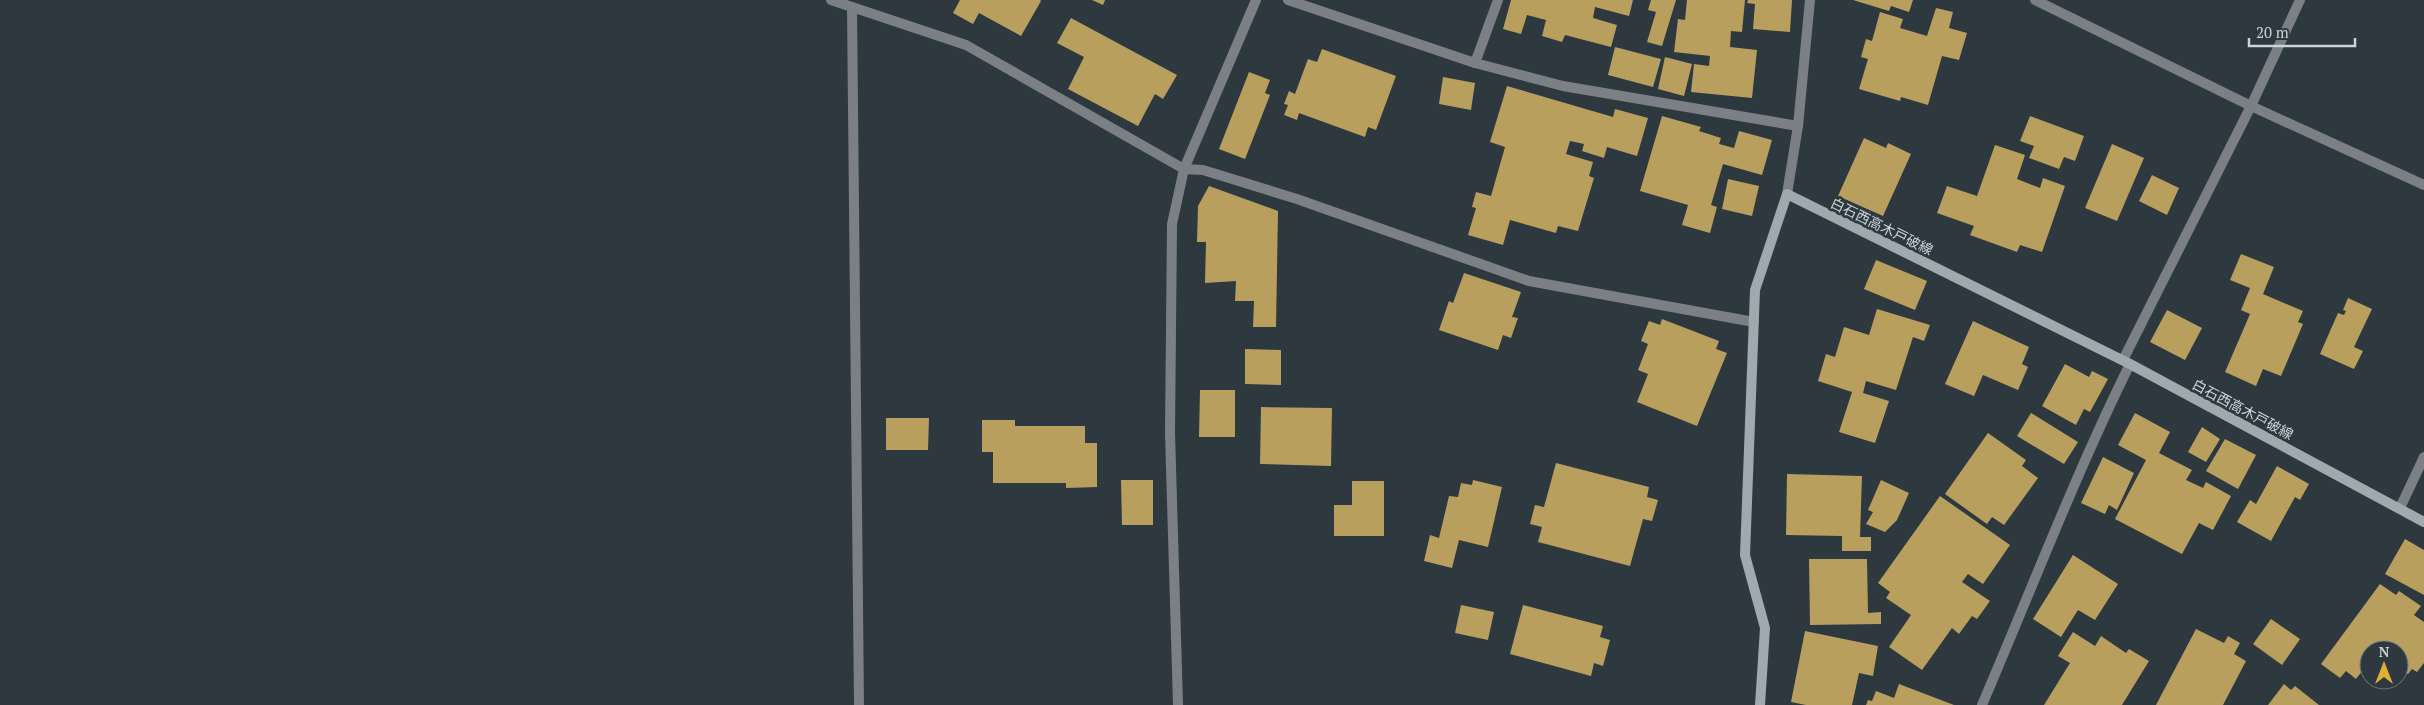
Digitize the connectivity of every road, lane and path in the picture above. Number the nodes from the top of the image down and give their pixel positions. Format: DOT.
graph roads {
  1 [pos="831,0"];
  2 [pos="1256,0"];
  3 [pos="1288,0"];
  4 [pos="1498,0"];
  5 [pos="1810,0"];
  6 [pos="2035,0"];
  7 [pos="2300,0"];
  8 [pos="852,7"];
  9 [pos="1475,63"];
  10 [pos="2251,106"];
  11 [pos="1798,126"];
  12 [pos="1184,169"];
  13 [pos="2424,185"];
  14 [pos="1787,194"];
  15 [pos="1754,322"];
  16 [pos="2126,362"];
  17 [pos="2424,457"];
  18 [pos="2400,508"];
  19 [pos="2424,522"];
  20 [pos="859,705"];
  21 [pos="1178,705"];
  22 [pos="1760,705"];
  23 [pos="1982,705"];
  1 -- 8 [label="street"];
  2 -- 12 [label="street"];
  3 -- 9 [label="street"];
  4 -- 9 [label="street"];
  5 -- 11 [label="street"];
  6 -- 10 [label="street"];
  7 -- 10 [label="street"];
  8 -- 12 [label="street"];
  8 -- 20 [label="street"];
  9 -- 11 [label="street"];
  10 -- 13 [label="street"];
  10 -- 16 [label="street"];
  11 -- 14 [label="street"];
  12 -- 15 [label="street"];
  12 -- 21 [label="street"];
  14 -- 15 [label="main road"];
  14 -- 16 [label="main road, 白石西高木戸破線"];
  15 -- 22 [label="main road"];
  16 -- 18 [label="main road, 白石西高木戸破線"];
  16 -- 23 [label="street"];
  17 -- 18 [label="street"];
  18 -- 19 [label="main road, 白石西高木戸破線"];
}
